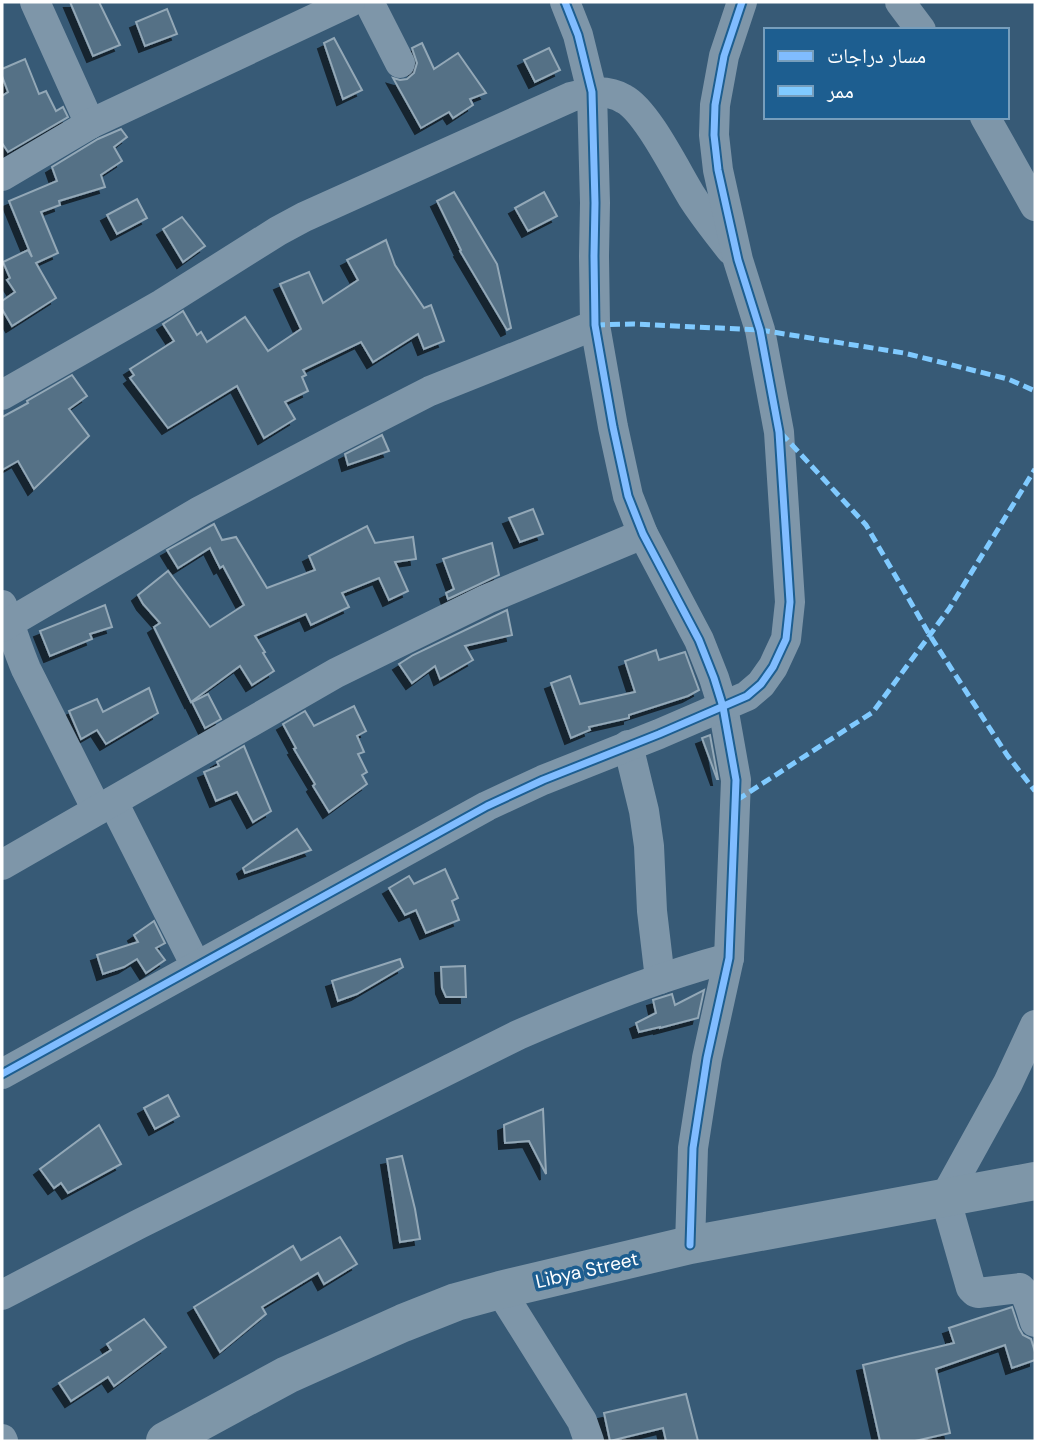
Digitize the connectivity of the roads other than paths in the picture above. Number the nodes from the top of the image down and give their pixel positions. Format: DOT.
graph roads {
  1 [pos="35,2"];
  2 [pos="350,2"];
  3 [pos="369,2"];
  4 [pos="565,2"];
  5 [pos="742,2"];
  6 [pos="900,2"];
  7 [pos="920,28"];
  8 [pos="400,63"];
  9 [pos="592,92"];
  10 [pos="986,119"];
  11 [pos="90,124"];
  12 [pos="2,176"];
  13 [pos="1035,206"];
  14 [pos="738,260"];
  15 [pos="594,325"];
  16 [pos="2,396"];
  17 [pos="643,534"];
  18 [pos="4,618"];
  19 [pos="723,707"];
  20 [pos="628,745"];
  21 [pos="105,806"];
  22 [pos="2,864"];
  23 [pos="729,958"];
  24 [pos="196,966"];
  25 [pos="660,979"];
  26 [pos="1035,1025"];
  27 [pos="2,1074"];
  28 [pos="1035,1181"];
  29 [pos="945,1197"];
  30 [pos="690,1245"];
  31 [pos="500,1290"];
  32 [pos="2,1295"];
  33 [pos="1035,1322"];
  34 [pos="165,1441"];
  35 [pos="589,1441"];
  1 -- 11 [label="street"];
  2 -- 11 [label="street"];
  3 -- 8 [label="street"];
  4 -- 9 [label="street"];
  5 -- 14 [label="street"];
  6 -- 7 [label="street"];
  9 -- 14 [label="street"];
  9 -- 15 [label="street"];
  9 -- 16 [label="street"];
  10 -- 13 [label="street"];
  11 -- 12 [label="street"];
  14 -- 19 [label="street"];
  15 -- 17 [label="street"];
  15 -- 18 [label="street"];
  17 -- 19 [label="street"];
  17 -- 21 [label="street"];
  18 -- 21 [label="street"];
  19 -- 20 [label="street"];
  19 -- 23 [label="street"];
  20 -- 24 [label="street"];
  20 -- 25 [label="street"];
  21 -- 22 [label="street"];
  21 -- 24 [label="street"];
  23 -- 25 [label="street"];
  23 -- 30 [label="street"];
  24 -- 27 [label="street"];
  25 -- 32 [label="street"];
  26 -- 29 [label="street"];
  28 -- 29 [label="highway, Libya Street"];
  29 -- 30 [label="highway, Libya Street"];
  29 -- 33 [label="street"];
  30 -- 31 [label="highway, Libya Street"];
  31 -- 34 [label="highway, Libya Street"];
  31 -- 35 [label="street"];
}
